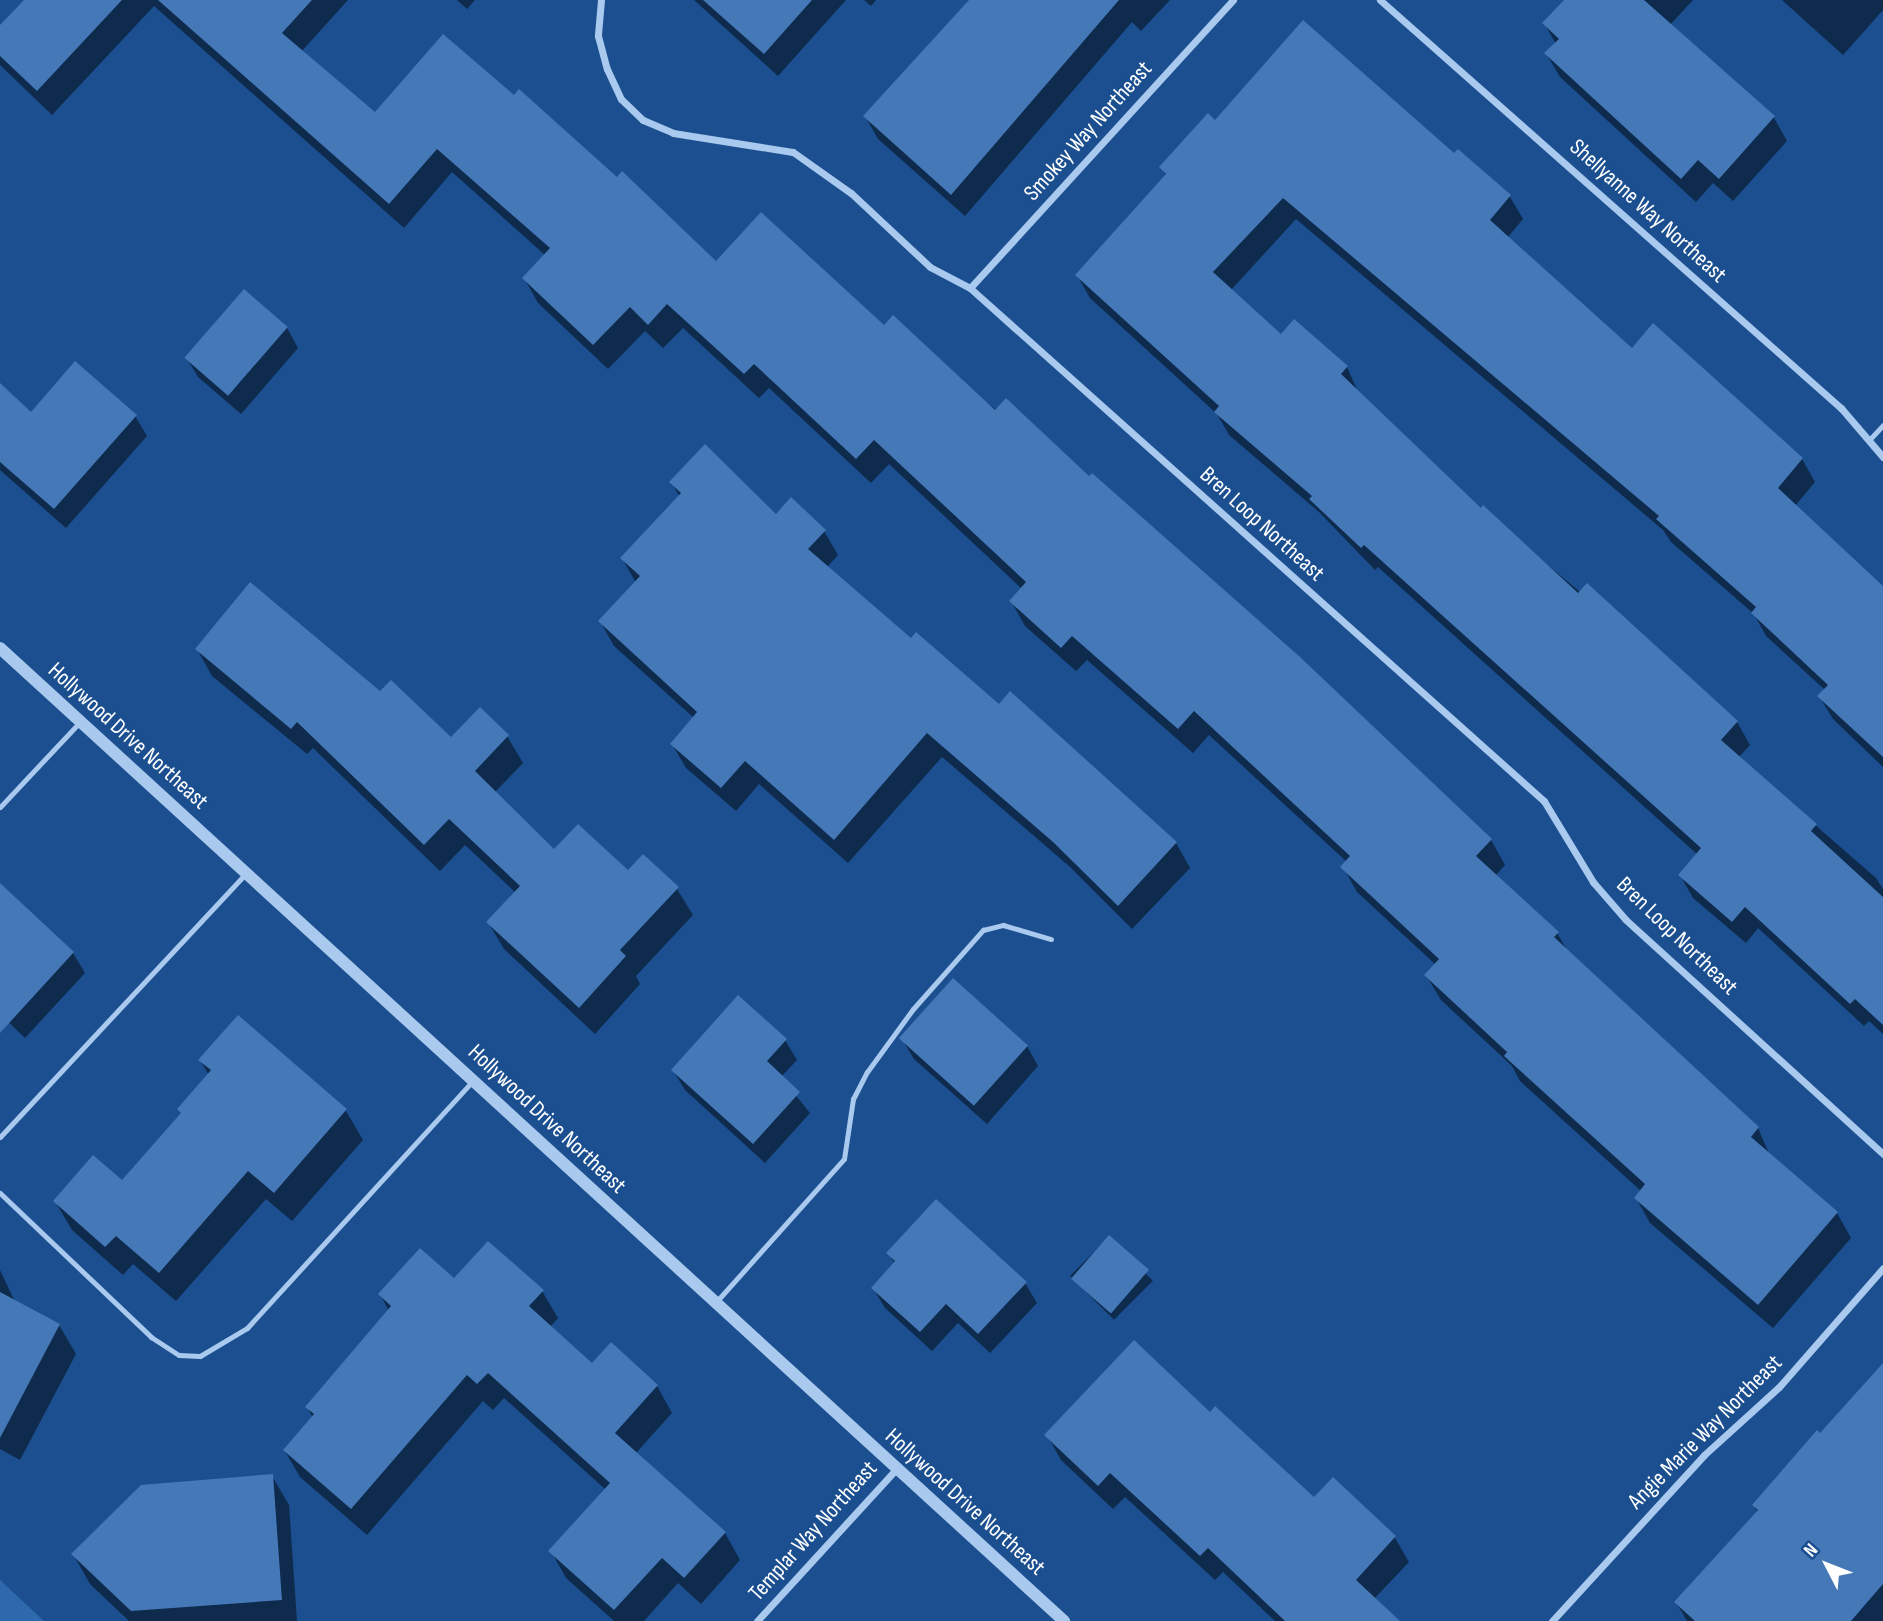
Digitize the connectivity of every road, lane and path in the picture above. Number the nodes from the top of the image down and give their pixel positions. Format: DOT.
graph roads {
  1 [pos="601,0"];
  2 [pos="1233,0"];
  3 [pos="1380,0"];
  4 [pos="970,288"];
  5 [pos="1883,425"];
  6 [pos="1870,439"];
  7 [pos="1883,457"];
  8 [pos="0,648"];
  9 [pos="79,722"];
  10 [pos="0,807"];
  11 [pos="248,871"];
  12 [pos="1051,939"];
  13 [pos="474,1080"];
  14 [pos="0,1137"];
  15 [pos="1883,1154"];
  16 [pos="0,1193"];
  17 [pos="1883,1268"];
  18 [pos="716,1302"];
  19 [pos="897,1468"];
  20 [pos="757,1621"];
  21 [pos="1064,1621"];
  22 [pos="1552,1621"];
  1 -- 4 [label="street, Bren Loop Northeast"];
  2 -- 4 [label="street, Smokey Way Northeast"];
  3 -- 6 [label="street, Shellyanne Way Northeast"];
  4 -- 15 [label="street, Bren Loop Northeast"];
  5 -- 6 [label="lane"];
  6 -- 7 [label="street, Shellyanne Way Northeast"];
  8 -- 9 [label="street, Hollywood Drive Northeast"];
  9 -- 10 [label="lane"];
  9 -- 11 [label="street, Hollywood Drive Northeast"];
  11 -- 13 [label="street, Hollywood Drive Northeast"];
  11 -- 14 [label="lane"];
  12 -- 18 [label="lane"];
  13 -- 16 [label="lane"];
  13 -- 18 [label="street, Hollywood Drive Northeast"];
  17 -- 22 [label="street, Angie Marie Way Northeast"];
  18 -- 19 [label="street, Hollywood Drive Northeast"];
  19 -- 20 [label="street, Templar Way Northeast"];
  19 -- 21 [label="street, Hollywood Drive Northeast"];
}
